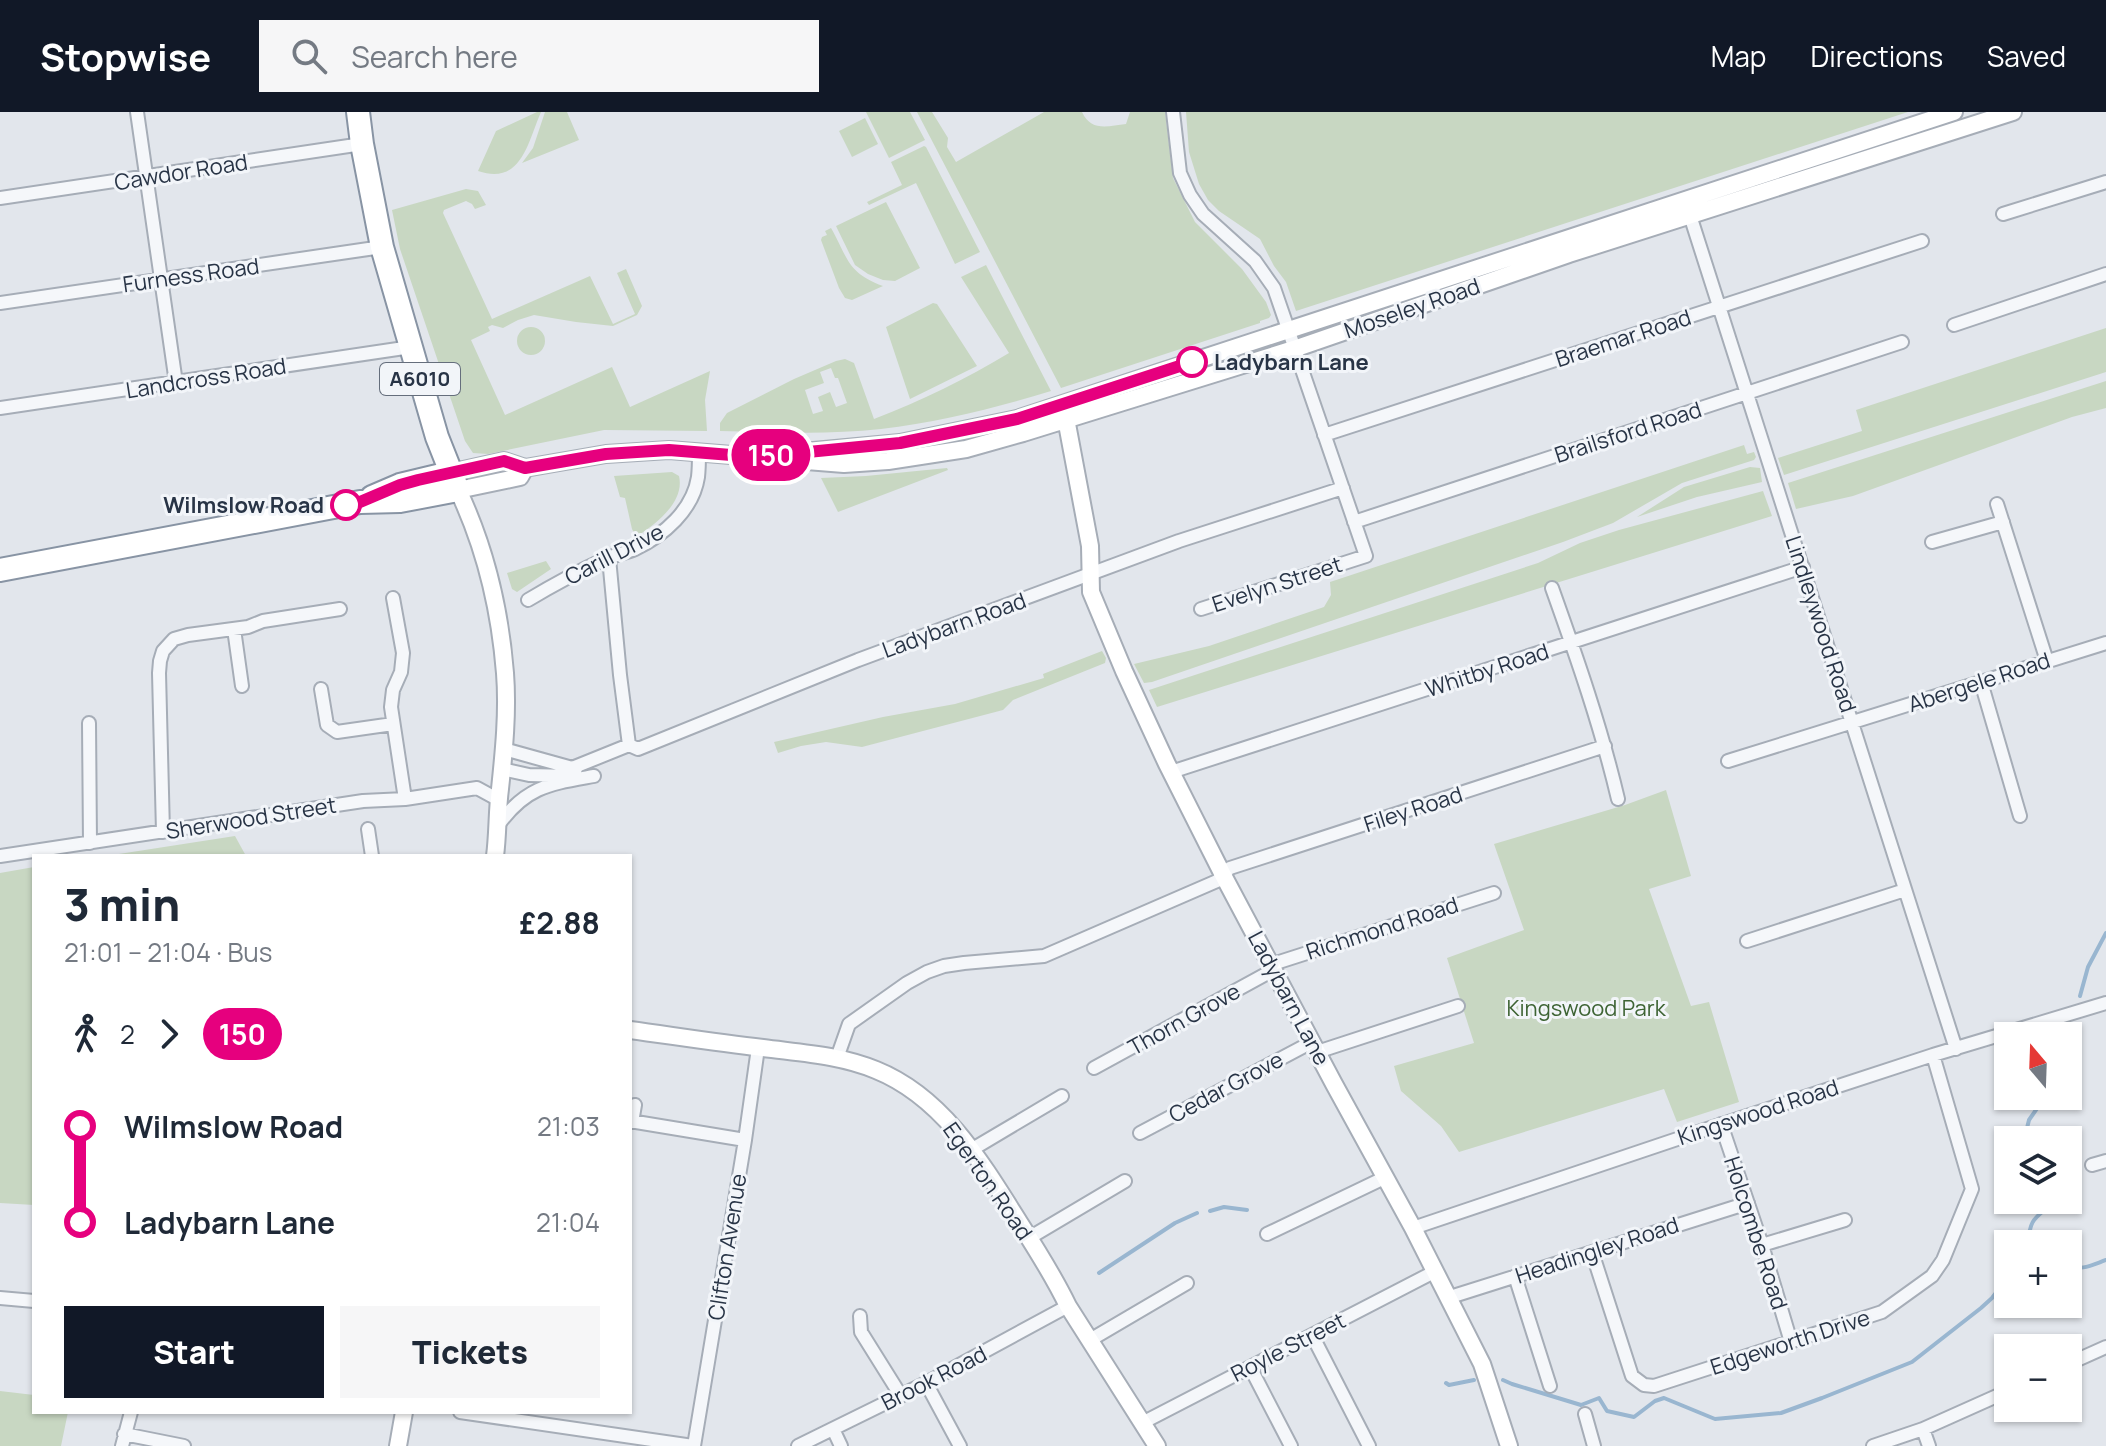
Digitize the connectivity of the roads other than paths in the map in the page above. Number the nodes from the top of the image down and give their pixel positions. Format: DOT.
graph roads {
  1 [pos="137,112"];
  2 [pos="358,112"];
  3 [pos="1173,112"];
  4 [pos="1954,112"];
  5 [pos="2013,112"];
  6 [pos="362,144"];
  7 [pos="146,177"];
  8 [pos="2106,182"];
  9 [pos="0,198"];
  10 [pos="1688,207"];
  11 [pos="2003,214"];
  12 [pos="1922,241"];
  13 [pos="382,247"];
  14 [pos="2106,274"];
  15 [pos="161,279"];
  16 [pos="0,303"];
  17 [pos="1720,306"];
  18 [pos="1954,325"];
  19 [pos="1289,331"];
  20 [pos="1902,342"];
  21 [pos="411,347"];
  22 [pos="1294,349"];
  23 [pos="176,383"];
  24 [pos="1748,393"];
  25 [pos="0,408"];
  26 [pos="1065,411"];
  27 [pos="1324,435"];
  28 [pos="699,452"];
  29 [pos="454,481"];
  30 [pos="1343,488"];
  31 [pos="1997,504"];
  32 [pos="1354,522"];
  33 [pos="2003,522"];
  34 [pos="1932,542"];
  35 [pos="609,558"];
  36 [pos="1803,567"];
  37 [pos="0,570"];
  38 [pos="1090,575"];
  39 [pos="1552,588"];
  40 [pos="393,598"];
  41 [pos="528,600"];
  42 [pos="340,609"];
  43 [pos="1201,609"];
  44 [pos="234,629"];
  45 [pos="1571,642"];
  46 [pos="2106,643"];
  47 [pos="2047,661"];
  48 [pos="1981,682"];
  49 [pos="242,686"];
  50 [pos="321,689"];
  51 [pos="1852,722"];
  52 [pos="89,723"];
  53 [pos="393,724"];
  54 [pos="629,745"];
  55 [pos="1605,746"];
  56 [pos="504,749"];
  57 [pos="1728,761"];
  58 [pos="572,768"];
  59 [pos="502,769"];
  60 [pos="1171,772"];
  61 [pos="594,776"];
  62 [pos="405,799"];
  63 [pos="1618,799"];
  64 [pos="499,800"];
  65 [pos="2020,816"];
  66 [pos="499,824"];
  67 [pos="368,829"];
  68 [pos="163,832"];
  69 [pos="90,843"];
  70 [pos="372,854"];
  71 [pos="495,854"];
  72 [pos="0,856"];
  73 [pos="1223,875"];
  74 [pos="1905,890"];
  75 [pos="1494,893"];
  76 [pos="1747,941"];
  77 [pos="1273,969"];
  78 [pos="2106,1003"];
  79 [pos="1458,1006"];
  80 [pos="632,1030"];
  81 [pos="1314,1047"];
  82 [pos="758,1048"];
  83 [pos="1956,1049"];
  84 [pos="1933,1055"];
  85 [pos="837,1058"];
  86 [pos="1094,1068"];
  87 [pos="1062,1096"];
  88 [pos="635,1105"];
  89 [pos="632,1118"];
  90 [pos="632,1122"];
  91 [pos="1721,1124"];
  92 [pos="1140,1133"];
  93 [pos="745,1140"];
  94 [pos="971,1150"];
  95 [pos="2106,1161"];
  96 [pos="2092,1165"];
  97 [pos="1384,1178"];
  98 [pos="1125,1181"];
  99 [pos="1748,1203"];
  100 [pos="1845,1220"];
  101 [pos="1413,1228"];
  102 [pos="1267,1234"];
  103 [pos="1029,1238"];
  104 [pos="1762,1245"];
  105 [pos="1592,1252"];
  106 [pos="1434,1272"];
  107 [pos="1515,1276"];
  108 [pos="1187,1283"];
  109 [pos="0,1298"];
  110 [pos="1447,1298"];
  111 [pos="32,1301"];
  112 [pos="1068,1306"];
  113 [pos="860,1316"];
  114 [pos="1312,1335"];
  115 [pos="1090,1340"];
  116 [pos="1791,1342"];
  117 [pos="2106,1347"];
  118 [pos="2082,1358"];
  119 [pos="1250,1367"];
  120 [pos="926,1383"];
  121 [pos="1550,1386"];
  122 [pos="901,1396"];
  123 [pos="1994,1397"];
  124 [pos="130,1414"];
  125 [pos="404,1414"];
  126 [pos="474,1414"];
  127 [pos="1585,1414"];
  128 [pos="1142,1423"];
  129 [pos="833,1429"];
  130 [pos="1923,1429"];
  131 [pos="123,1440"];
  132 [pos="184,1446"];
  133 [pos="398,1446"];
  134 [pos="694,1446"];
  135 [pos="798,1446"];
  136 [pos="841,1446"];
  137 [pos="960,1446"];
  138 [pos="1157,1446"];
  139 [pos="1291,1446"];
  140 [pos="1369,1446"];
  141 [pos="1509,1446"];
  142 [pos="1594,1446"];
  143 [pos="1873,1446"];
  144 [pos="1929,1446"];
  1 -- 7 [label="street"];
  2 -- 6 [label="highway, A6010"];
  3 -- 19 [label="street"];
  4 -- 10 [label="main road, Moseley Road"];
  5 -- 10 [label="main road, Moseley Road"];
  6 -- 7 [label="street, Cawdor Road"];
  6 -- 13 [label="highway, A6010"];
  7 -- 9 [label="street, Cawdor Road"];
  7 -- 15 [label="street"];
  8 -- 11 [label="street"];
  10 -- 17 [label="street, Lindleywood Road"];
  10 -- 19 [label="main road, Moseley Road"];
  10 -- 22 [label="main road, Moseley Road"];
  12 -- 17 [label="street, Braemar Road"];
  13 -- 15 [label="street, Furness Road"];
  13 -- 21 [label="highway, A6010"];
  14 -- 18 [label="street"];
  15 -- 16 [label="street, Furness Road"];
  15 -- 23 [label="street"];
  17 -- 24 [label="street, Lindleywood Road"];
  17 -- 27 [label="street, Braemar Road"];
  19 -- 22 [label="street"];
  19 -- 26 [label="main road, Moseley Road"];
  20 -- 24 [label="street, Brailsford Road"];
  21 -- 23 [label="street, Landcross Road"];
  21 -- 29 [label="highway, A6010"];
  22 -- 26 [label="main road, Moseley Road"];
  22 -- 27 [label="street"];
  23 -- 25 [label="street, Landcross Road"];
  24 -- 32 [label="street, Brailsford Road"];
  24 -- 36 [label="street, Lindleywood Road"];
  26 -- 28 [label="main road, Moseley Road"];
  26 -- 38 [label="main road, Ladybarn Lane"];
  27 -- 30 [label="street"];
  28 -- 29 [label="main road, Moseley Road"];
  28 -- 35 [label="street, Carill Drive"];
  29 -- 37 [label="highway"];
  29 -- 56 [label="main road"];
  30 -- 32 [label="street"];
  30 -- 38 [label="street, Ladybarn Road"];
  31 -- 33 [label="street"];
  32 -- 43 [label="street, Evelyn Street"];
  33 -- 34 [label="street"];
  33 -- 47 [label="street"];
  35 -- 41 [label="street, Carill Drive"];
  35 -- 54 [label="street"];
  36 -- 45 [label="street, Whitby Road"];
  36 -- 51 [label="street, Lindleywood Road"];
  38 -- 54 [label="street, Ladybarn Road"];
  38 -- 60 [label="main road, Ladybarn Lane"];
  39 -- 45 [label="street"];
  40 -- 53 [label="street"];
  42 -- 44 [label="street"];
  44 -- 49 [label="street"];
  44 -- 68 [label="street"];
  45 -- 55 [label="street"];
  45 -- 60 [label="street, Whitby Road"];
  46 -- 47 [label="street, Abergele Road"];
  47 -- 48 [label="street, Abergele Road"];
  48 -- 51 [label="street, Abergele Road"];
  48 -- 65 [label="street"];
  50 -- 53 [label="street"];
  51 -- 57 [label="street, Abergele Road"];
  51 -- 74 [label="street, Lindleywood Road"];
  52 -- 69 [label="street"];
  53 -- 62 [label="street"];
  54 -- 58 [label="street, Ladybarn Road"];
  55 -- 63 [label="street"];
  55 -- 73 [label="street, Filey Road"];
  56 -- 58 [label="street"];
  56 -- 59 [label="main road"];
  58 -- 61 [label="street"];
  59 -- 61 [label="street"];
  59 -- 64 [label="main road"];
  60 -- 73 [label="main road, Ladybarn Lane"];
  61 -- 66 [label="street"];
  62 -- 64 [label="street, Sherwood Street"];
  62 -- 68 [label="street, Sherwood Street"];
  64 -- 66 [label="main road"];
  66 -- 71 [label="main road"];
  67 -- 70 [label="street"];
  68 -- 69 [label="street, Sherwood Street"];
  69 -- 72 [label="street, Sherwood Street"];
  73 -- 77 [label="main road, Ladybarn Lane"];
  73 -- 85 [label="street, Filey Road"];
  74 -- 76 [label="street"];
  74 -- 83 [label="street, Lindleywood Road"];
  75 -- 77 [label="street, Richmond Road"];
  77 -- 81 [label="main road, Ladybarn Lane"];
  77 -- 86 [label="street, Thorn Grove"];
  78 -- 83 [label="street, Kingswood Road"];
  79 -- 81 [label="street, Cedar Grove"];
  80 -- 82 [label="main road, Egerton Road"];
  81 -- 92 [label="street, Cedar Grove"];
  81 -- 97 [label="main road, Ladybarn Lane"];
  82 -- 85 [label="main road, Egerton Road"];
  82 -- 93 [label="street, Clifton Avenue"];
  83 -- 84 [label="street, Kingswood Road"];
  84 -- 91 [label="street, Kingswood Road"];
  84 -- 116 [label="street, Edgeworth Drive"];
  85 -- 94 [label="main road, Egerton Road"];
  87 -- 94 [label="street"];
  88 -- 89 [label="street"];
  90 -- 93 [label="street"];
  91 -- 99 [label="street, Holcombe Road"];
  91 -- 101 [label="street, Kingswood Road"];
  93 -- 134 [label="street, Clifton Avenue"];
  94 -- 103 [label="main road, Egerton Road"];
  95 -- 96 [label="street"];
  97 -- 101 [label="main road, Ladybarn Lane"];
  97 -- 102 [label="street"];
  98 -- 103 [label="street"];
  99 -- 104 [label="street, Holcombe Road"];
  99 -- 105 [label="street, Headingley Road"];
  100 -- 104 [label="street"];
  101 -- 106 [label="main road, Ladybarn Lane"];
  103 -- 112 [label="main road, Egerton Road"];
  104 -- 116 [label="street, Holcombe Road"];
  105 -- 107 [label="street, Headingley Road"];
  105 -- 116 [label="street, Edgeworth Drive"];
  106 -- 110 [label="main road, Ladybarn Lane"];
  106 -- 114 [label="street, Royle Street"];
  107 -- 110 [label="street, Headingley Road"];
  107 -- 121 [label="street"];
  108 -- 115 [label="street"];
  109 -- 111 [label="street"];
  110 -- 141 [label="main road, Ladybarn Lane"];
  112 -- 115 [label="main road, Egerton Road"];
  112 -- 120 [label="street, Brook Road"];
  113 -- 122 [label="street"];
  114 -- 119 [label="street, Royle Street"];
  114 -- 140 [label="street"];
  115 -- 128 [label="main road, Egerton Road"];
  117 -- 118 [label="street"];
  119 -- 128 [label="street, Royle Street"];
  119 -- 139 [label="street"];
  120 -- 122 [label="street, Brook Road"];
  120 -- 137 [label="street"];
  122 -- 129 [label="street, Brook Road"];
  123 -- 130 [label="street"];
  124 -- 131 [label="street"];
  125 -- 133 [label="main road"];
  126 -- 134 [label="street"];
  127 -- 142 [label="street"];
  128 -- 138 [label="main road, Egerton Road"];
  129 -- 135 [label="street, Brook Road"];
  129 -- 136 [label="street"];
  130 -- 143 [label="street"];
  130 -- 144 [label="street"];
  131 -- 132 [label="street"];
}
